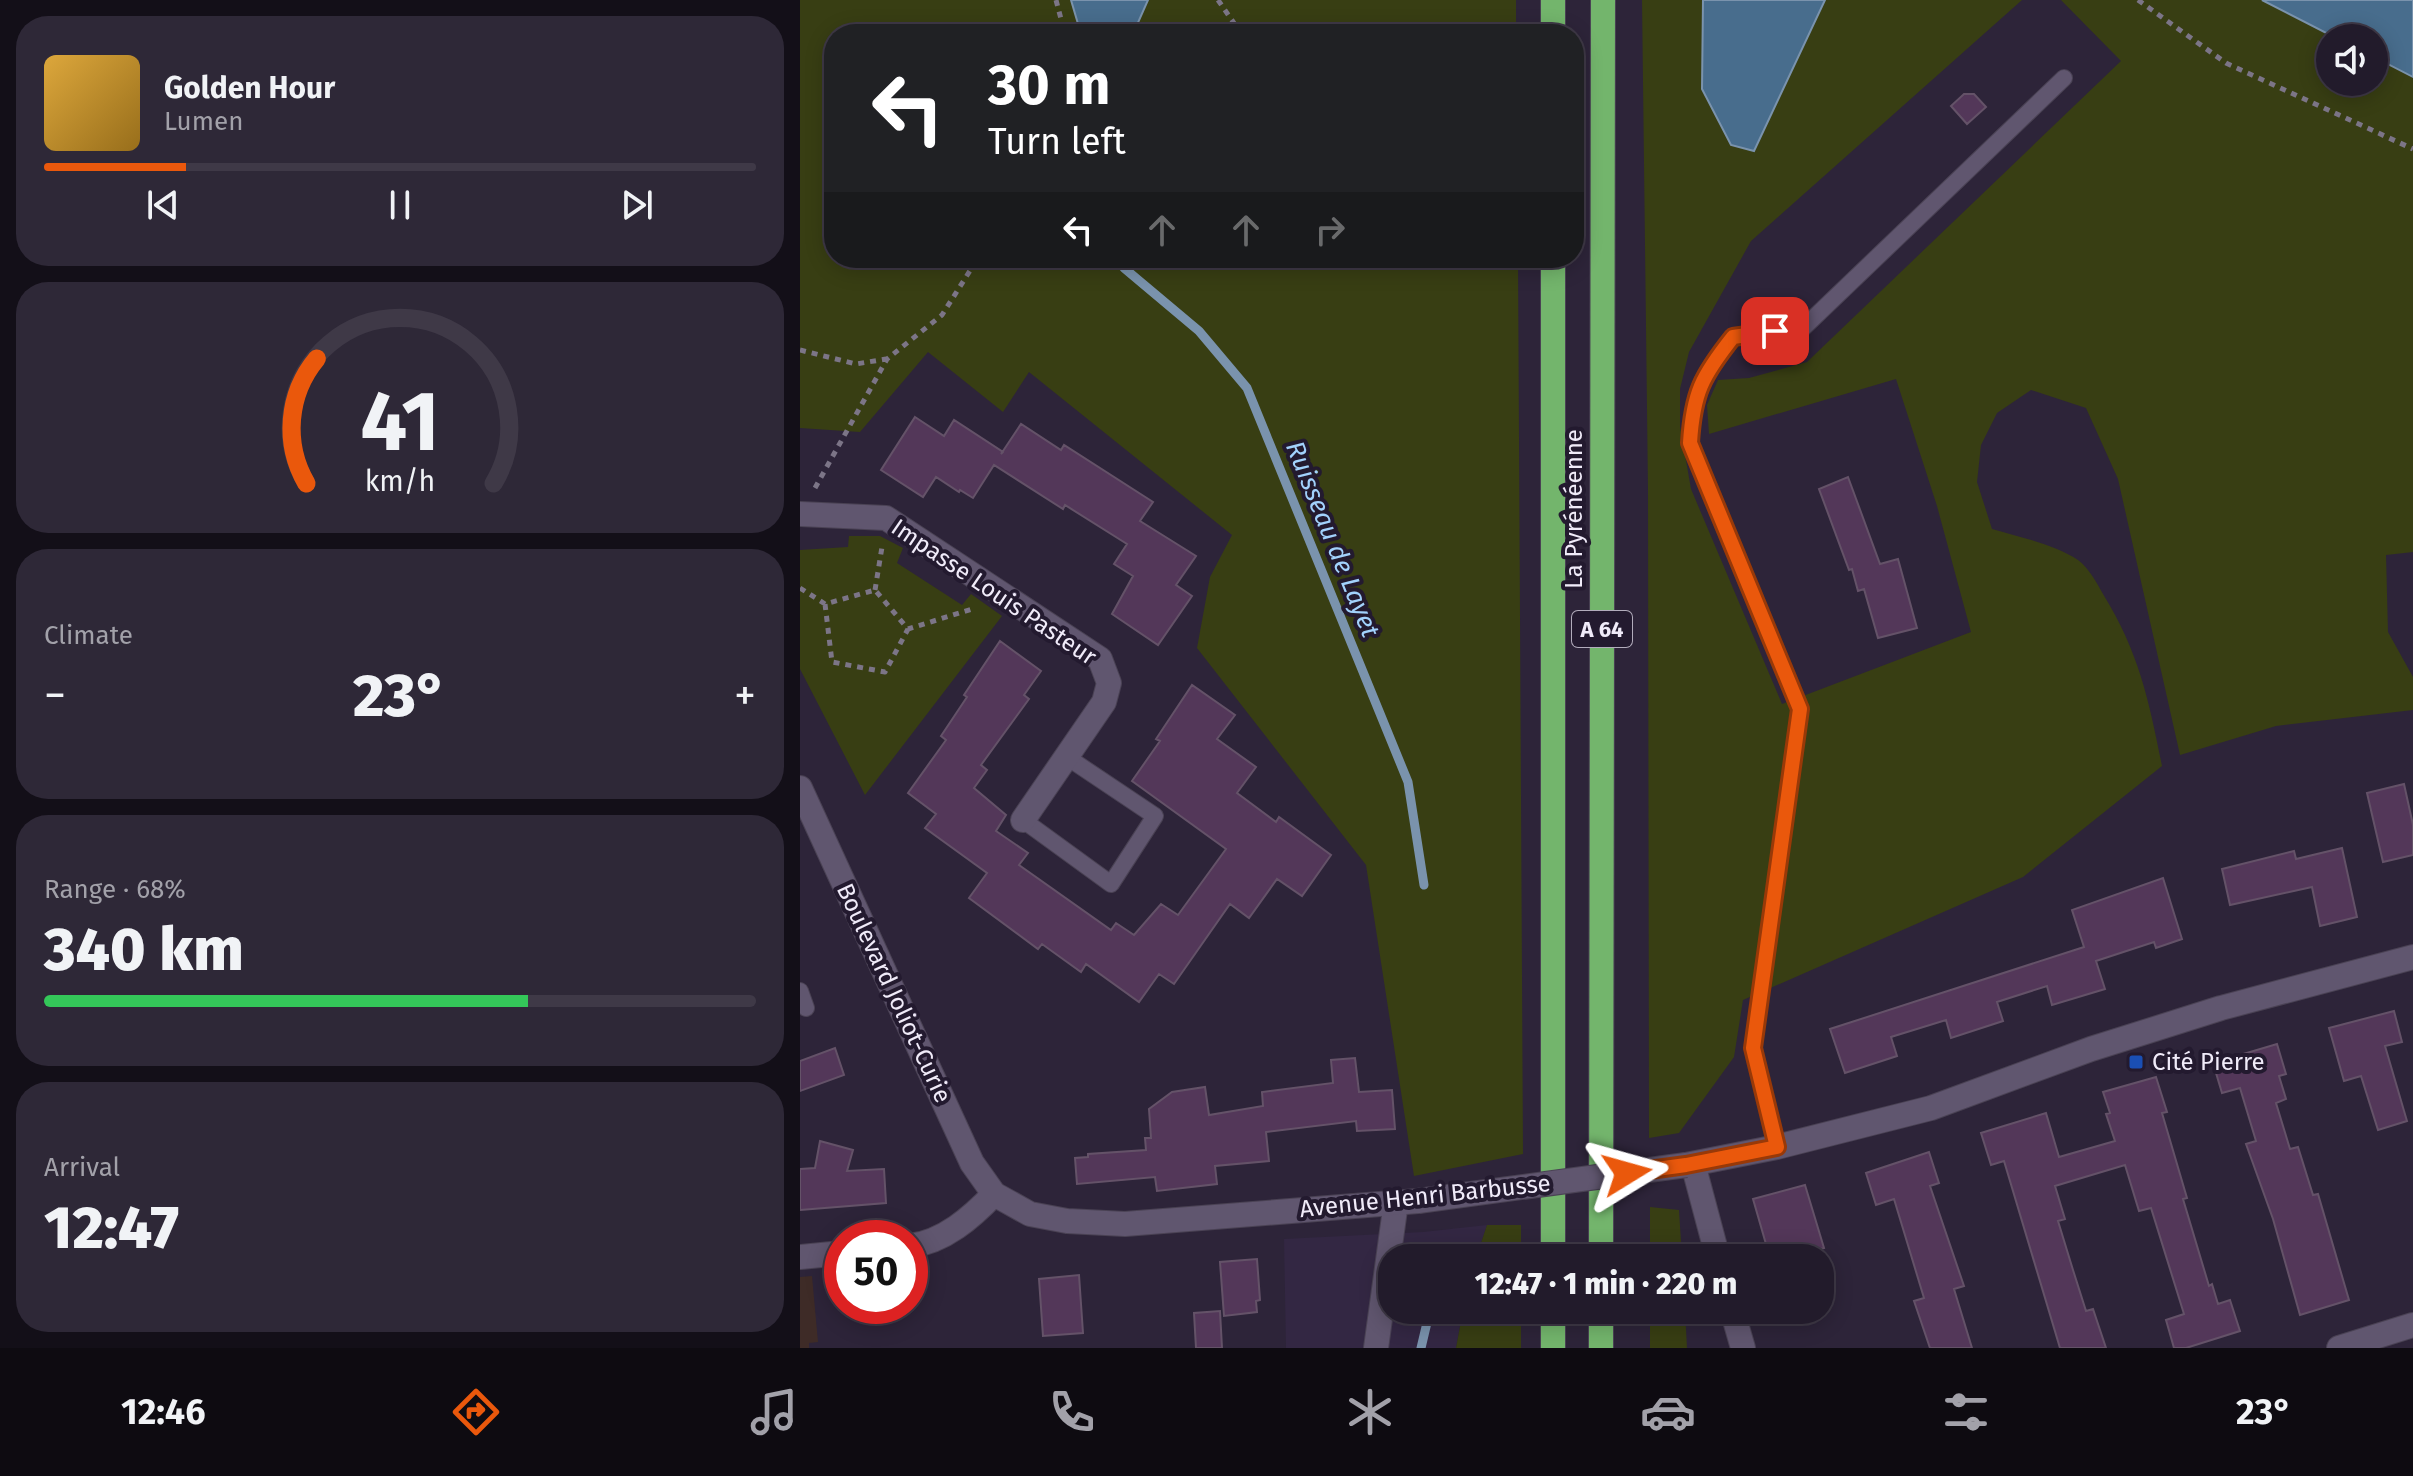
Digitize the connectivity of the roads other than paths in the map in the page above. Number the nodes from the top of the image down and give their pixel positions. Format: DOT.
graph roads {
  1 [pos="1553,0"];
  2 [pos="1603,0"];
  3 [pos="1553,24"];
  4 [pos="2064,78"];
  5 [pos="1553,268"];
  6 [pos="801,514"];
  7 [pos="1067,757"];
  8 [pos="800,788"];
  9 [pos="1023,820"];
  10 [pos="2413,957"];
  11 [pos="800,991"];
  12 [pos="806,1008"];
  13 [pos="1777,1147"];
  14 [pos="1690,1164"];
  15 [pos="994,1194"];
  16 [pos="1407,1201"];
  17 [pos="928,1242"];
  18 [pos="1553,1244"];
  19 [pos="1601,1244"];
  20 [pos="1714,1244"];
  21 [pos="824,1255"];
  22 [pos="800,1257"];
  23 [pos="1553,1324"];
  24 [pos="1601,1324"];
  25 [pos="1736,1324"];
  26 [pos="2413,1325"];
  27 [pos="1376,1348"];
  28 [pos="1553,1348"];
  29 [pos="1601,1348"];
  30 [pos="1743,1348"];
  31 [pos="2339,1348"];
  1 -- 3 [label="highway"];
  2 -- 19 [label="highway, La Pyrénéenne / A 64"];
  4 -- 13 [label="lane"];
  5 -- 18 [label="highway, La Pyrénéenne / A 64"];
  6 -- 7 [label="main road, Impasse Louis Pasteur"];
  7 -- 9 [label="main road, Impasse Louis Pasteur"];
  7 -- 9 [label="lane"];
  8 -- 15 [label="main road, Boulevard Joliot-Curie"];
  10 -- 13 [label="main road, Avenue Henri Barbusse"];
  11 -- 12 [label="lane"];
  13 -- 14 [label="main road, Avenue Henri Barbusse"];
  14 -- 16 [label="main road, Avenue Henri Barbusse, bridge"];
  14 -- 20 [label="main road"];
  15 -- 16 [label="main road, Avenue Henri Barbusse"];
  15 -- 17 [label="main road"];
  16 -- 27 [label="main road"];
  21 -- 22 [label="main road"];
  23 -- 28 [label="highway"];
  24 -- 29 [label="highway"];
  25 -- 30 [label="main road"];
  26 -- 31 [label="main road"];
}
